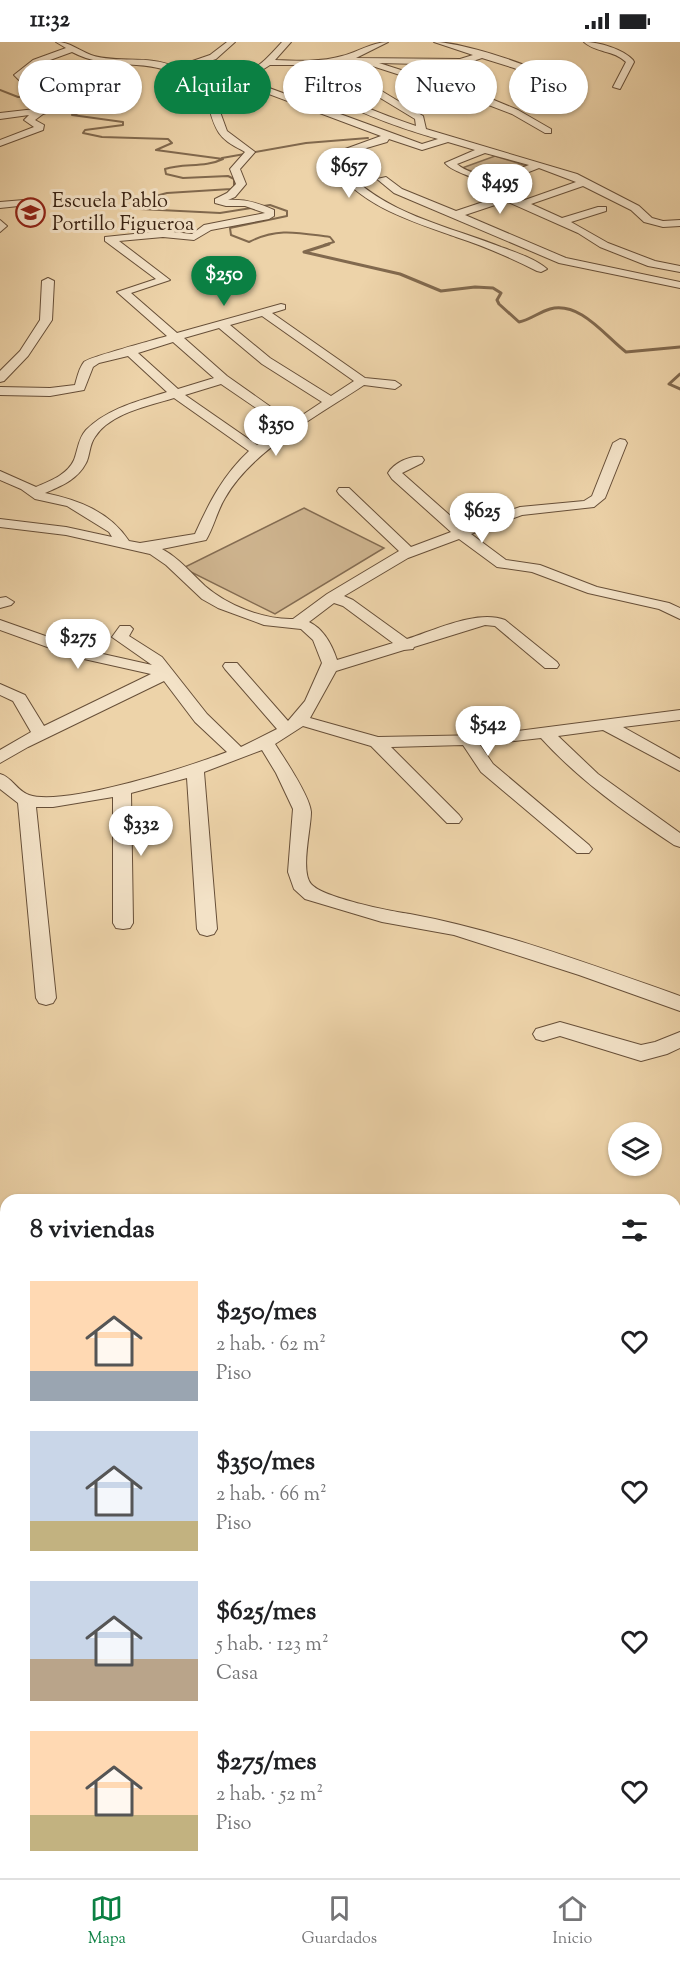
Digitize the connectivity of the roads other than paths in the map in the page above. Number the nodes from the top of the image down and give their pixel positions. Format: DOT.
graph roads {
  1 [pos="60,42"];
  2 [pos="231,42"];
  3 [pos="287,42"];
  4 [pos="361,42"];
  5 [pos="384,42"];
  6 [pos="438,42"];
  7 [pos="588,42"];
  8 [pos="72,49"];
  9 [pos="483,55"];
  10 [pos="48,60"];
  11 [pos="206,60"];
  12 [pos="270,60"];
  13 [pos="333,60"];
  14 [pos="337,60"];
  15 [pos="383,60"];
  16 [pos="154,63"];
  17 [pos="509,65"];
  18 [pos="383,68"];
  19 [pos="617,87"];
  20 [pos="271,90"];
  21 [pos="383,96"];
  22 [pos="18,114"];
  23 [pos="39,114"];
  24 [pos="216,114"];
  25 [pos="378,114"];
  26 [pos="0,116"];
  27 [pos="423,123"];
  28 [pos="548,131"];
  29 [pos="386,135"];
  30 [pos="448,139"];
  31 [pos="0,143"];
  32 [pos="483,150"];
  33 [pos="539,165"];
  34 [pos="382,179"];
  35 [pos="584,182"];
  36 [pos="485,186"];
  37 [pos="24,203"];
  38 [pos="522,204"];
  39 [pos="0,205"];
  40 [pos="602,208"];
  41 [pos="457,214"];
  42 [pos="562,222"];
  43 [pos="680,223"];
  44 [pos="0,224"];
  45 [pos="0,229"];
  46 [pos="680,260"];
  47 [pos="652,264"];
  48 [pos="680,268"];
  49 [pos="541,269"];
  50 [pos="48,281"];
  51 [pos="680,285"];
  52 [pos="281,307"];
  53 [pos="262,311"];
  54 [pos="220,323"];
  55 [pos="175,336"];
  56 [pos="130,352"];
  57 [pos="0,378"];
  58 [pos="223,379"];
  59 [pos="362,381"];
  60 [pos="395,385"];
  61 [pos="0,392"];
  62 [pos="176,394"];
  63 [pos="330,401"];
  64 [pos="293,428"];
  65 [pos="620,443"];
  66 [pos="257,451"];
  67 [pos="417,460"];
  68 [pos="0,475"];
  69 [pos="344,491"];
  70 [pos="35,492"];
  71 [pos="0,523"];
  72 [pos="462,534"];
  73 [pos="190,542"];
  74 [pos="124,544"];
  75 [pos="141,548"];
  76 [pos="409,553"];
  77 [pos="171,562"];
  78 [pos="332,597"];
  79 [pos="680,614"];
  80 [pos="296,624"];
  81 [pos="1,627"];
  82 [pos="125,629"];
  83 [pos="407,646"];
  84 [pos="231,666"];
  85 [pos="551,666"];
  86 [pos="329,668"];
  87 [pos="167,673"];
  88 [pos="0,689"];
  89 [pos="680,715"];
  90 [pos="294,725"];
  91 [pos="606,725"];
  92 [pos="545,732"];
  93 [pos="40,734"];
  94 [pos="468,740"];
  95 [pos="377,742"];
  96 [pos="266,743"];
  97 [pos="238,754"];
  98 [pos="0,758"];
  99 [pos="680,766"];
  100 [pos="195,770"];
  101 [pos="0,779"];
  102 [pos="122,790"];
  103 [pos="27,801"];
  104 [pos="453,819"];
  105 [pos="680,841"];
  106 [pos="583,849"];
  107 [pos="123,923"];
  108 [pos="207,929"];
  109 [pos="46,998"];
  110 [pos="680,1004"];
  111 [pos="543,1034"];
  112 [pos="680,1039"];
  1 -- 8 [label="street"];
  2 -- 11 [label="street"];
  3 -- 12 [label="street"];
  4 -- 13 [label="street"];
  5 -- 14 [label="street"];
  6 -- 9 [label="street"];
  7 -- 19 [label="street"];
  8 -- 10 [label="street"];
  8 -- 16 [label="street"];
  9 -- 15 [label="street"];
  9 -- 17 [label="street"];
  18 -- 28 [label="street"];
  20 -- 29 [label="street"];
  21 -- 27 [label="street"];
  22 -- 26 [label="street"];
  23 -- 31 [label="street"];
  24 -- 55 [label="street"];
  25 -- 27 [label="street"];
  27 -- 30 [label="street"];
  29 -- 30 [label="street"];
  29 -- 49 [label="street"];
  30 -- 32 [label="street"];
  32 -- 33 [label="street"];
  32 -- 36 [label="street"];
  33 -- 35 [label="street"];
  33 -- 36 [label="street"];
  34 -- 41 [label="street"];
  35 -- 38 [label="street"];
  35 -- 43 [label="street"];
  36 -- 38 [label="street"];
  36 -- 41 [label="street"];
  37 -- 39 [label="street"];
  38 -- 42 [label="street"];
  40 -- 42 [label="street"];
  41 -- 51 [label="street"];
  42 -- 47 [label="street"];
  44 -- 45 [label="street"];
  46 -- 47 [label="street"];
  47 -- 48 [label="street"];
  50 -- 57 [label="street"];
  52 -- 53 [label="street"];
  53 -- 54 [label="street"];
  53 -- 59 [label="street"];
  54 -- 55 [label="street"];
  54 -- 63 [label="street"];
  55 -- 56 [label="street"];
  55 -- 58 [label="street"];
  56 -- 61 [label="street"];
  56 -- 62 [label="street"];
  58 -- 62 [label="street"];
  58 -- 64 [label="street"];
  59 -- 60 [label="street"];
  59 -- 63 [label="street"];
  62 -- 66 [label="street"];
  62 -- 70 [label="street"];
  63 -- 64 [label="street"];
  64 -- 66 [label="street"];
  65 -- 72 [label="street"];
  66 -- 73 [label="street"];
  67 -- 72 [label="street"];
  68 -- 70 [label="street"];
  69 -- 76 [label="street"];
  70 -- 74 [label="street"];
  71 -- 74 [label="street"];
  72 -- 76 [label="street"];
  72 -- 79 [label="street"];
  73 -- 75 [label="street"];
  73 -- 77 [label="street"];
  74 -- 75 [label="street"];
  75 -- 77 [label="street"];
  76 -- 78 [label="street"];
  77 -- 80 [label="street"];
  78 -- 80 [label="street"];
  78 -- 83 [label="street"];
  80 -- 86 [label="street"];
  81 -- 87 [label="street"];
  82 -- 87 [label="street"];
  83 -- 85 [label="street"];
  83 -- 86 [label="street"];
  84 -- 90 [label="street"];
  86 -- 90 [label="street"];
  87 -- 93 [label="street"];
  87 -- 97 [label="street"];
  88 -- 93 [label="street"];
  89 -- 91 [label="street"];
  90 -- 95 [label="street"];
  90 -- 96 [label="street"];
  91 -- 92 [label="street"];
  91 -- 99 [label="street"];
  92 -- 94 [label="street"];
  92 -- 105 [label="street"];
  93 -- 98 [label="street"];
  94 -- 95 [label="street"];
  94 -- 106 [label="street"];
  95 -- 104 [label="street"];
  96 -- 97 [label="street"];
  96 -- 110 [label="street"];
  97 -- 100 [label="street"];
  100 -- 102 [label="street"];
  100 -- 108 [label="street"];
  101 -- 103 [label="street"];
  102 -- 103 [label="street"];
  102 -- 107 [label="street"];
  103 -- 109 [label="street"];
  111 -- 112 [label="street"];
}
